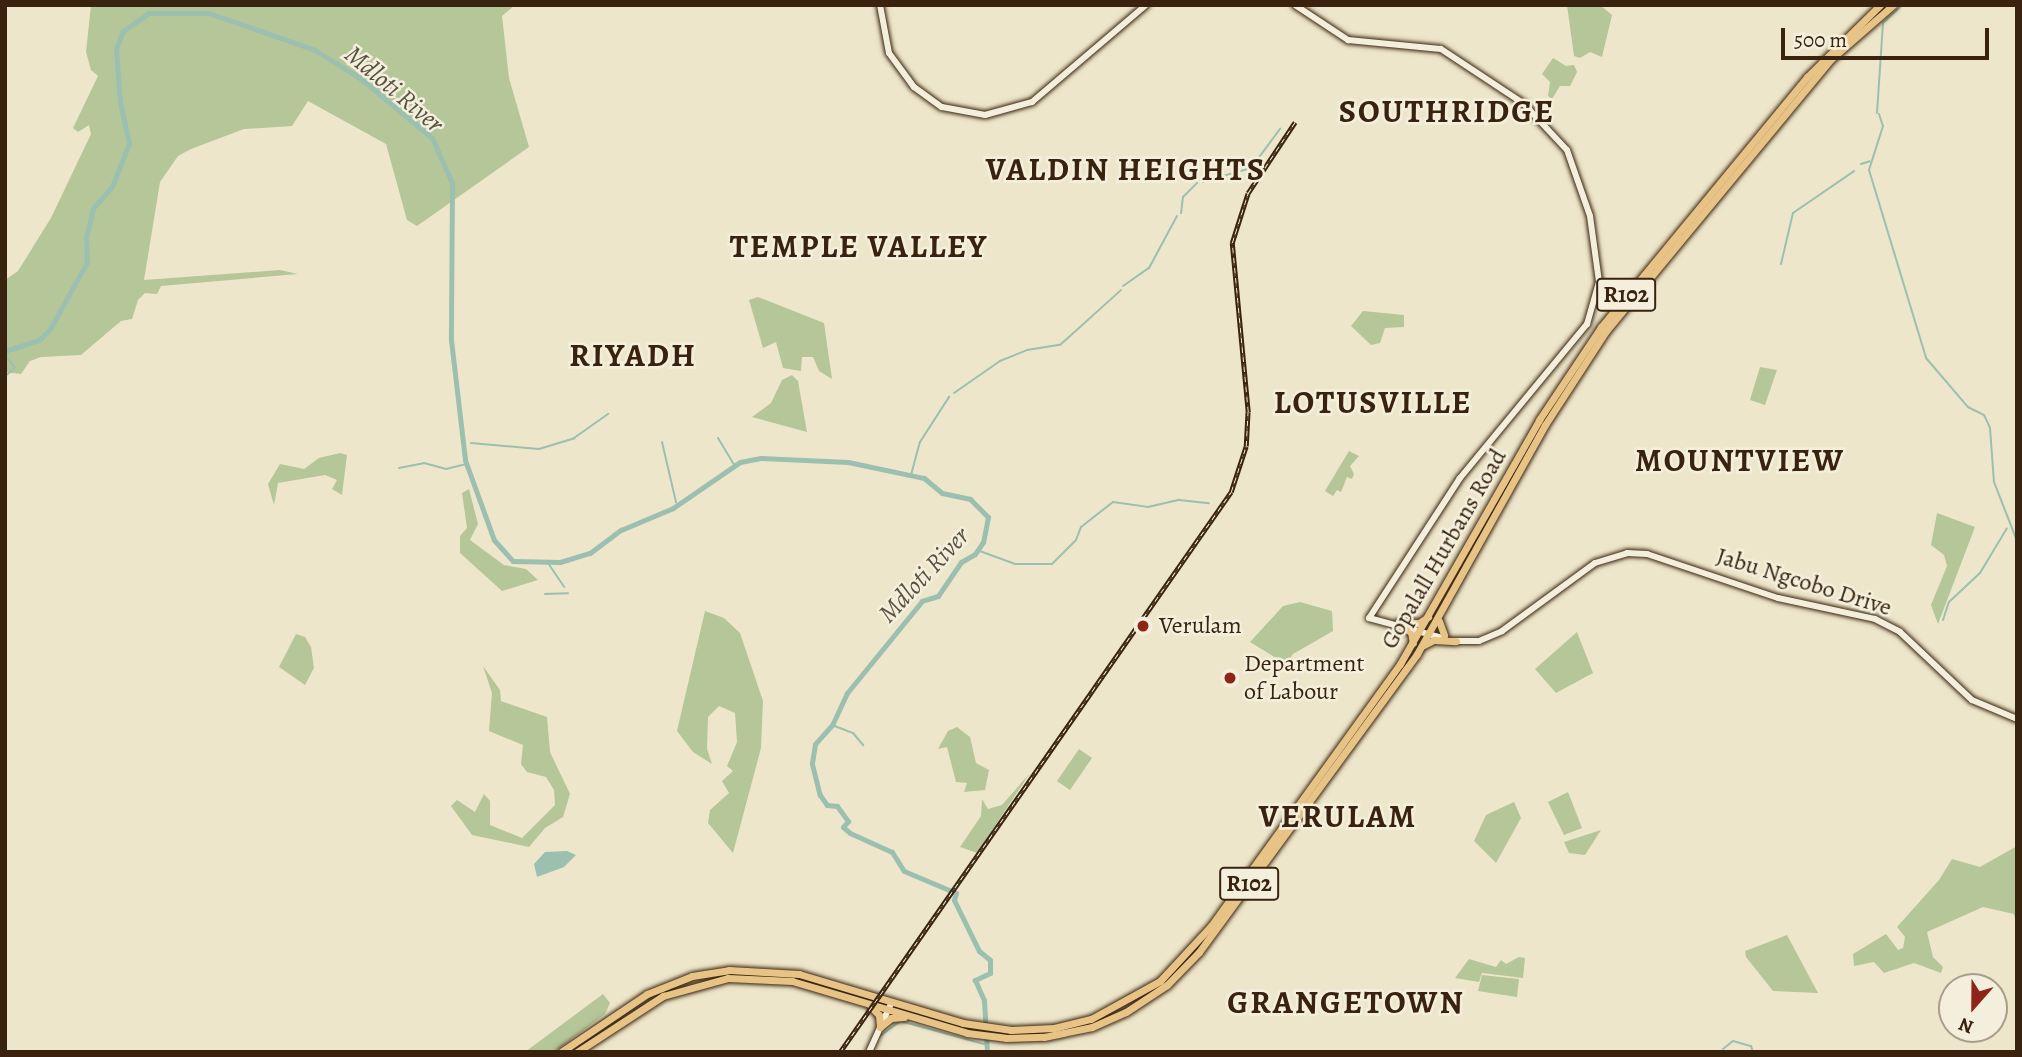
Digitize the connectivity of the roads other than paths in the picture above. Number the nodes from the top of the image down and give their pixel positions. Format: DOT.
graph roads {
  1 [pos="880,5"];
  2 [pos="1146,5"];
  3 [pos="1295,5"];
  4 [pos="1880,5"];
  5 [pos="1893,5"];
  6 [pos="1378,600"];
  7 [pos="1437,603"];
  8 [pos="1370,617"];
  9 [pos="1439,617"];
  10 [pos="1386,619"];
  11 [pos="1400,624"];
  12 [pos="1426,632"];
  13 [pos="1444,635"];
  14 [pos="1493,635"];
  15 [pos="1457,641"];
  16 [pos="1413,643"];
  17 [pos="1422,646"];
  18 [pos="2017,719"];
  19 [pos="892,1002"];
  20 [pos="868,1004"];
  21 [pos="623,1009"];
  22 [pos="637,1009"];
  23 [pos="888,1010"];
  24 [pos="909,1017"];
  25 [pos="623,1019"];
  26 [pos="880,1027"];
  27 [pos="561,1052"];
  28 [pos="577,1052"];
  29 [pos="869,1052"];
  1 -- 2 [label="main road"];
  3 -- 6 [label="main road"];
  4 -- 7 [label="main road, Gopalall Hurbans Road / R102"];
  5 -- 9 [label="main road, Gopalall Hurbans Road / R102"];
  6 -- 8 [label="main road"];
  6 -- 10 [label="main road"];
  7 -- 11 [label="main road"];
  7 -- 12 [label="main road, Gopalall Hurbans Road / R102"];
  8 -- 10 [label="main road, Jabu Ngcobo Drive"];
  8 -- 11 [label="main road, Jabu Ngcobo Drive"];
  9 -- 12 [label="main road, Gopalall Hurbans Road / R102"];
  9 -- 13 [label="main road"];
  10 -- 11 [label="main road, Jabu Ngcobo Drive"];
  11 -- 12 [label="main road, Jabu Ngcobo Drive"];
  11 -- 16 [label="main road"];
  12 -- 13 [label="main road, Jabu Ngcobo Drive"];
  12 -- 15 [label="main road, Jabu Ngcobo Drive"];
  12 -- 16 [label="main road, Gopalall Hurbans Road / R102"];
  12 -- 17 [label="main road, Gopalall Hurbans Road / R102"];
  13 -- 14 [label="main road, Jabu Ngcobo Drive"];
  14 -- 15 [label="main road, Jabu Ngcobo Drive"];
  14 -- 18 [label="main road, Jabu Ngcobo Drive"];
  15 -- 17 [label="main road"];
  16 -- 19 [label="main road, Gopalall Hurbans Road / R102"];
  17 -- 24 [label="main road, Gopalall Hurbans Road / R102"];
  19 -- 21 [label="main road, Gopalall Hurbans Road / R102"];
  19 -- 23 [label="main road"];
  20 -- 22 [label="main road, Gopalall Hurbans Road / R102"];
  20 -- 23 [label="main road, Gopalall Hurbans Road / R102"];
  20 -- 26 [label="main road"];
  21 -- 22 [label="main road"];
  21 -- 25 [label="main road"];
  21 -- 27 [label="main road, Gopalall Hurbans Road / R102"];
  22 -- 25 [label="main road, Gopalall Hurbans Road / R102"];
  23 -- 24 [label="main road, Gopalall Hurbans Road / R102"];
  23 -- 26 [label="main road"];
  24 -- 26 [label="main road"];
  25 -- 28 [label="main road, Gopalall Hurbans Road / R102"];
  26 -- 29 [label="main road"];
}
